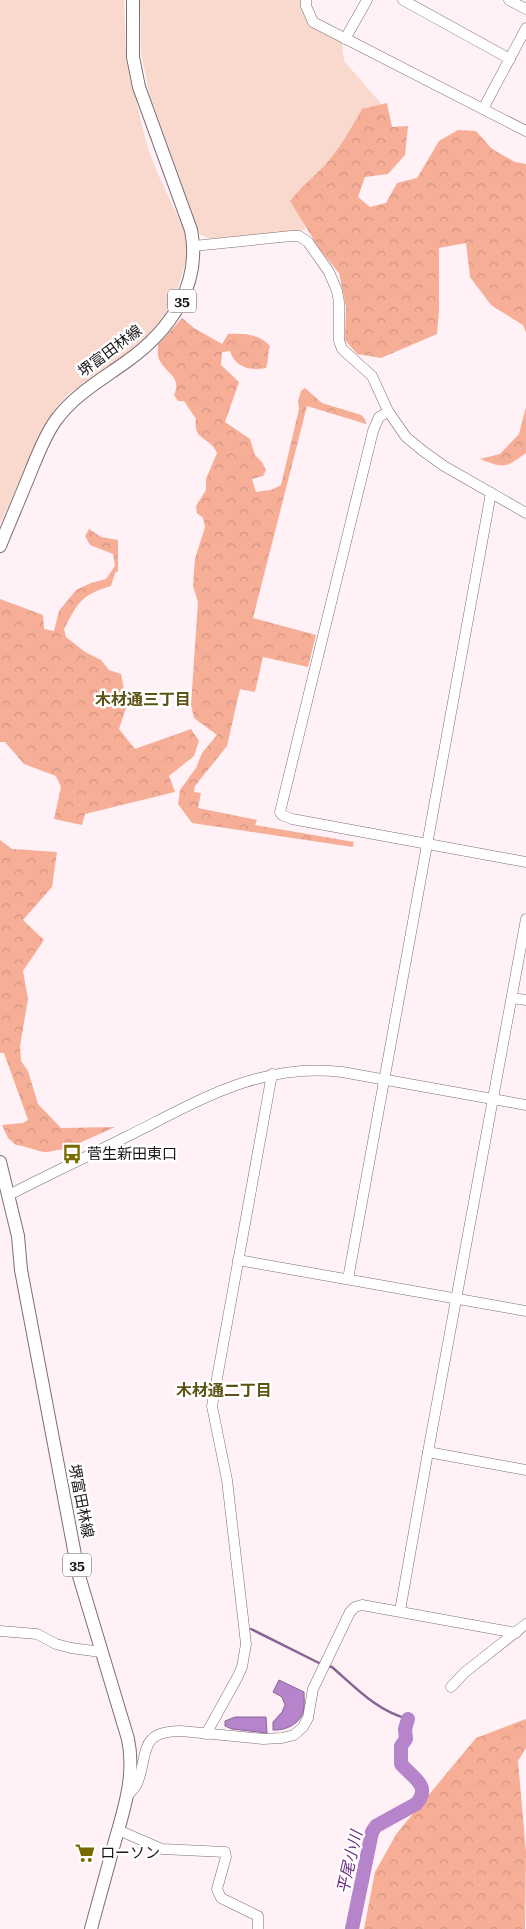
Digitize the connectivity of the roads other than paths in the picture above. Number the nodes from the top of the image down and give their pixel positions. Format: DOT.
graph roads {
  1 [pos="132,0"];
  2 [pos="306,0"];
  3 [pos="366,0"];
  4 [pos="403,0"];
  5 [pos="509,0"];
  6 [pos="526,9"];
  7 [pos="526,28"];
  8 [pos="345,39"];
  9 [pos="510,59"];
  10 [pos="483,109"];
  11 [pos="526,131"];
  12 [pos="194,246"];
  13 [pos="388,412"];
  14 [pos="491,494"];
  15 [pos="526,513"];
  16 [pos="0,546"];
  17 [pos="427,844"];
  18 [pos="526,862"];
  19 [pos="526,919"];
  20 [pos="512,998"];
  21 [pos="526,1000"];
  22 [pos="272,1074"];
  23 [pos="384,1080"];
  24 [pos="493,1100"];
  25 [pos="526,1105"];
  26 [pos="0,1162"];
  27 [pos="9,1195"];
  28 [pos="238,1260"];
  29 [pos="348,1279"];
  30 [pos="457,1298"];
  31 [pos="526,1311"];
  32 [pos="428,1452"];
  33 [pos="526,1470"];
  34 [pos="400,1611"];
  35 [pos="523,1629"];
  36 [pos="0,1631"];
  37 [pos="101,1652"];
  38 [pos="451,1687"];
  39 [pos="206,1734"];
  40 [pos="127,1796"];
  41 [pos="118,1830"];
  42 [pos="91,1929"];
  43 [pos="258,1929"];
  1 -- 12 [label="main road, 堺富田林線 / 35"];
  2 -- 8 [label="street"];
  3 -- 8 [label="street"];
  4 -- 9 [label="street"];
  5 -- 6 [label="street"];
  7 -- 9 [label="street"];
  8 -- 10 [label="street"];
  9 -- 10 [label="street"];
  10 -- 11 [label="street"];
  12 -- 13 [label="street"];
  12 -- 16 [label="main road, 堺富田林線 / 35"];
  13 -- 14 [label="street"];
  13 -- 17 [label="street"];
  14 -- 15 [label="street"];
  14 -- 17 [label="street"];
  17 -- 18 [label="street"];
  17 -- 23 [label="street"];
  19 -- 20 [label="street"];
  20 -- 21 [label="street"];
  20 -- 24 [label="street"];
  22 -- 23 [label="street"];
  22 -- 27 [label="street"];
  22 -- 28 [label="street"];
  23 -- 24 [label="street"];
  23 -- 29 [label="street"];
  24 -- 25 [label="street"];
  24 -- 30 [label="street"];
  26 -- 27 [label="main road, 堺富田林線 / 35"];
  27 -- 37 [label="main road, 堺富田林線 / 35"];
  28 -- 29 [label="street"];
  28 -- 39 [label="street"];
  29 -- 30 [label="street"];
  30 -- 31 [label="street"];
  30 -- 32 [label="street"];
  32 -- 33 [label="street"];
  32 -- 34 [label="street"];
  34 -- 35 [label="street"];
  34 -- 39 [label="street"];
  35 -- 38 [label="street"];
  36 -- 37 [label="street"];
  37 -- 40 [label="main road, 堺富田林線 / 35"];
  39 -- 40 [label="street"];
  40 -- 41 [label="main road, 堺富田林線 / 35"];
  41 -- 42 [label="main road, 堺富田林線 / 35"];
  41 -- 43 [label="street"];
}
